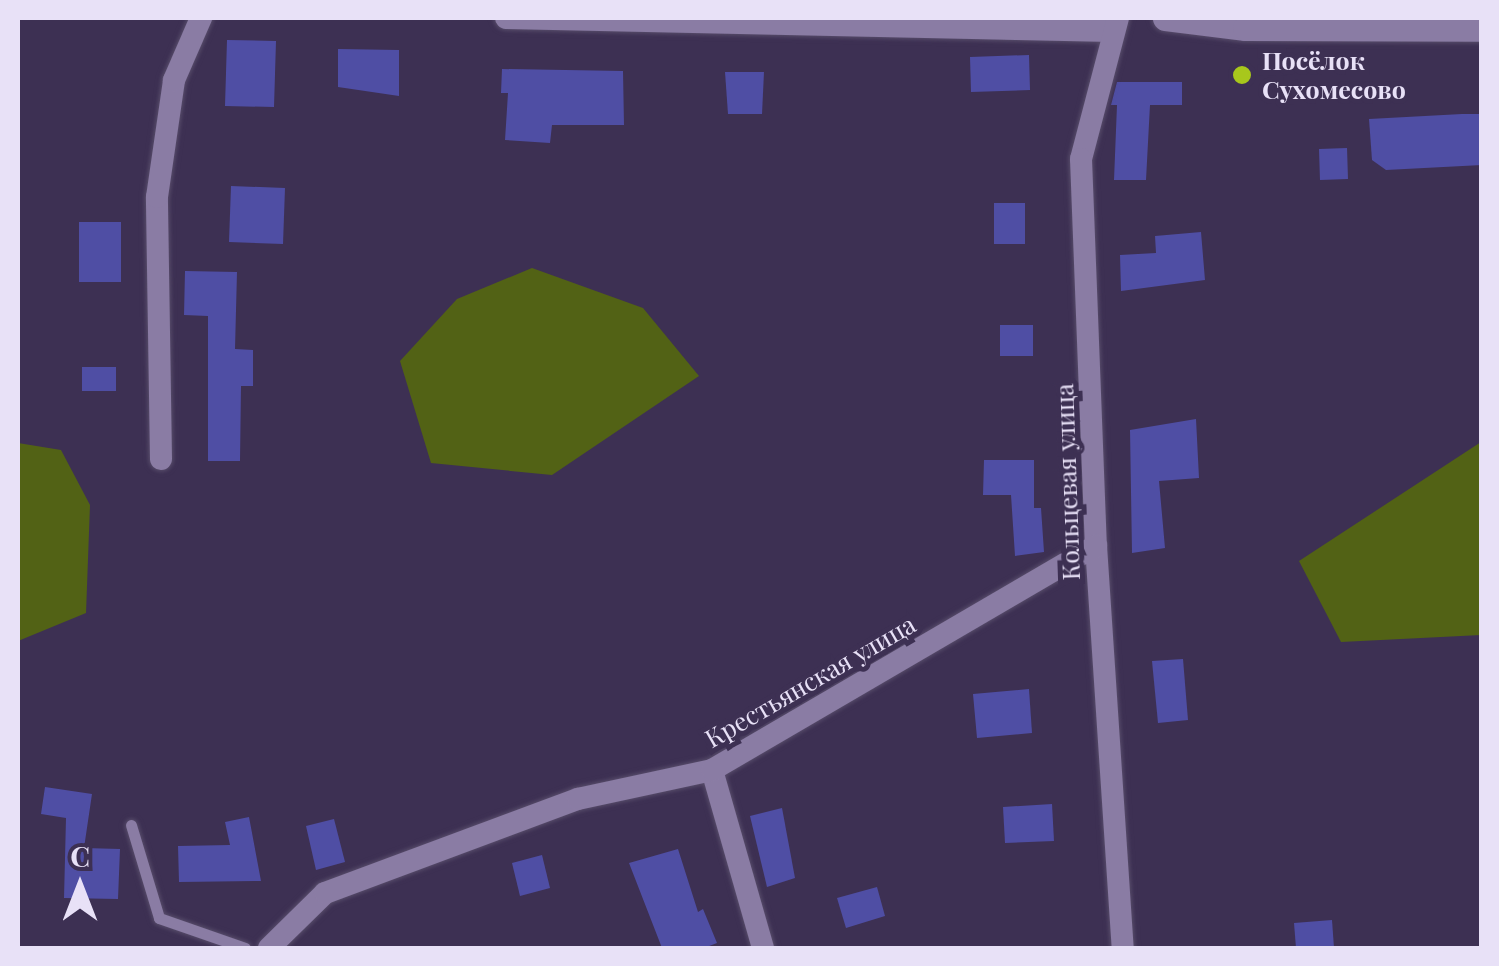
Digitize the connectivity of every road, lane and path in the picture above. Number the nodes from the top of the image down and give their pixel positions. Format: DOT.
graph roads {
  1 [pos="200,18"];
  2 [pos="506,18"];
  3 [pos="1164,18"];
  4 [pos="1102,23"];
  5 [pos="1482,29"];
  6 [pos="160,459"];
  7 [pos="1096,546"];
  8 [pos="712,770"];
  9 [pos="131,825"];
  10 [pos="244,948"];
  11 [pos="269,948"];
  12 [pos="763,948"];
  13 [pos="1123,948"];
  1 -- 6 [label="street"];
  2 -- 4 [label="street"];
  3 -- 5 [label="main road"];
  4 -- 7 [label="street, Кольцевая улица"];
  7 -- 8 [label="street, Крестьянская улица"];
  7 -- 13 [label="street, Кольцевая улица"];
  8 -- 11 [label="street, Крестьянская улица"];
  8 -- 12 [label="street"];
  9 -- 10 [label="lane"];
}
